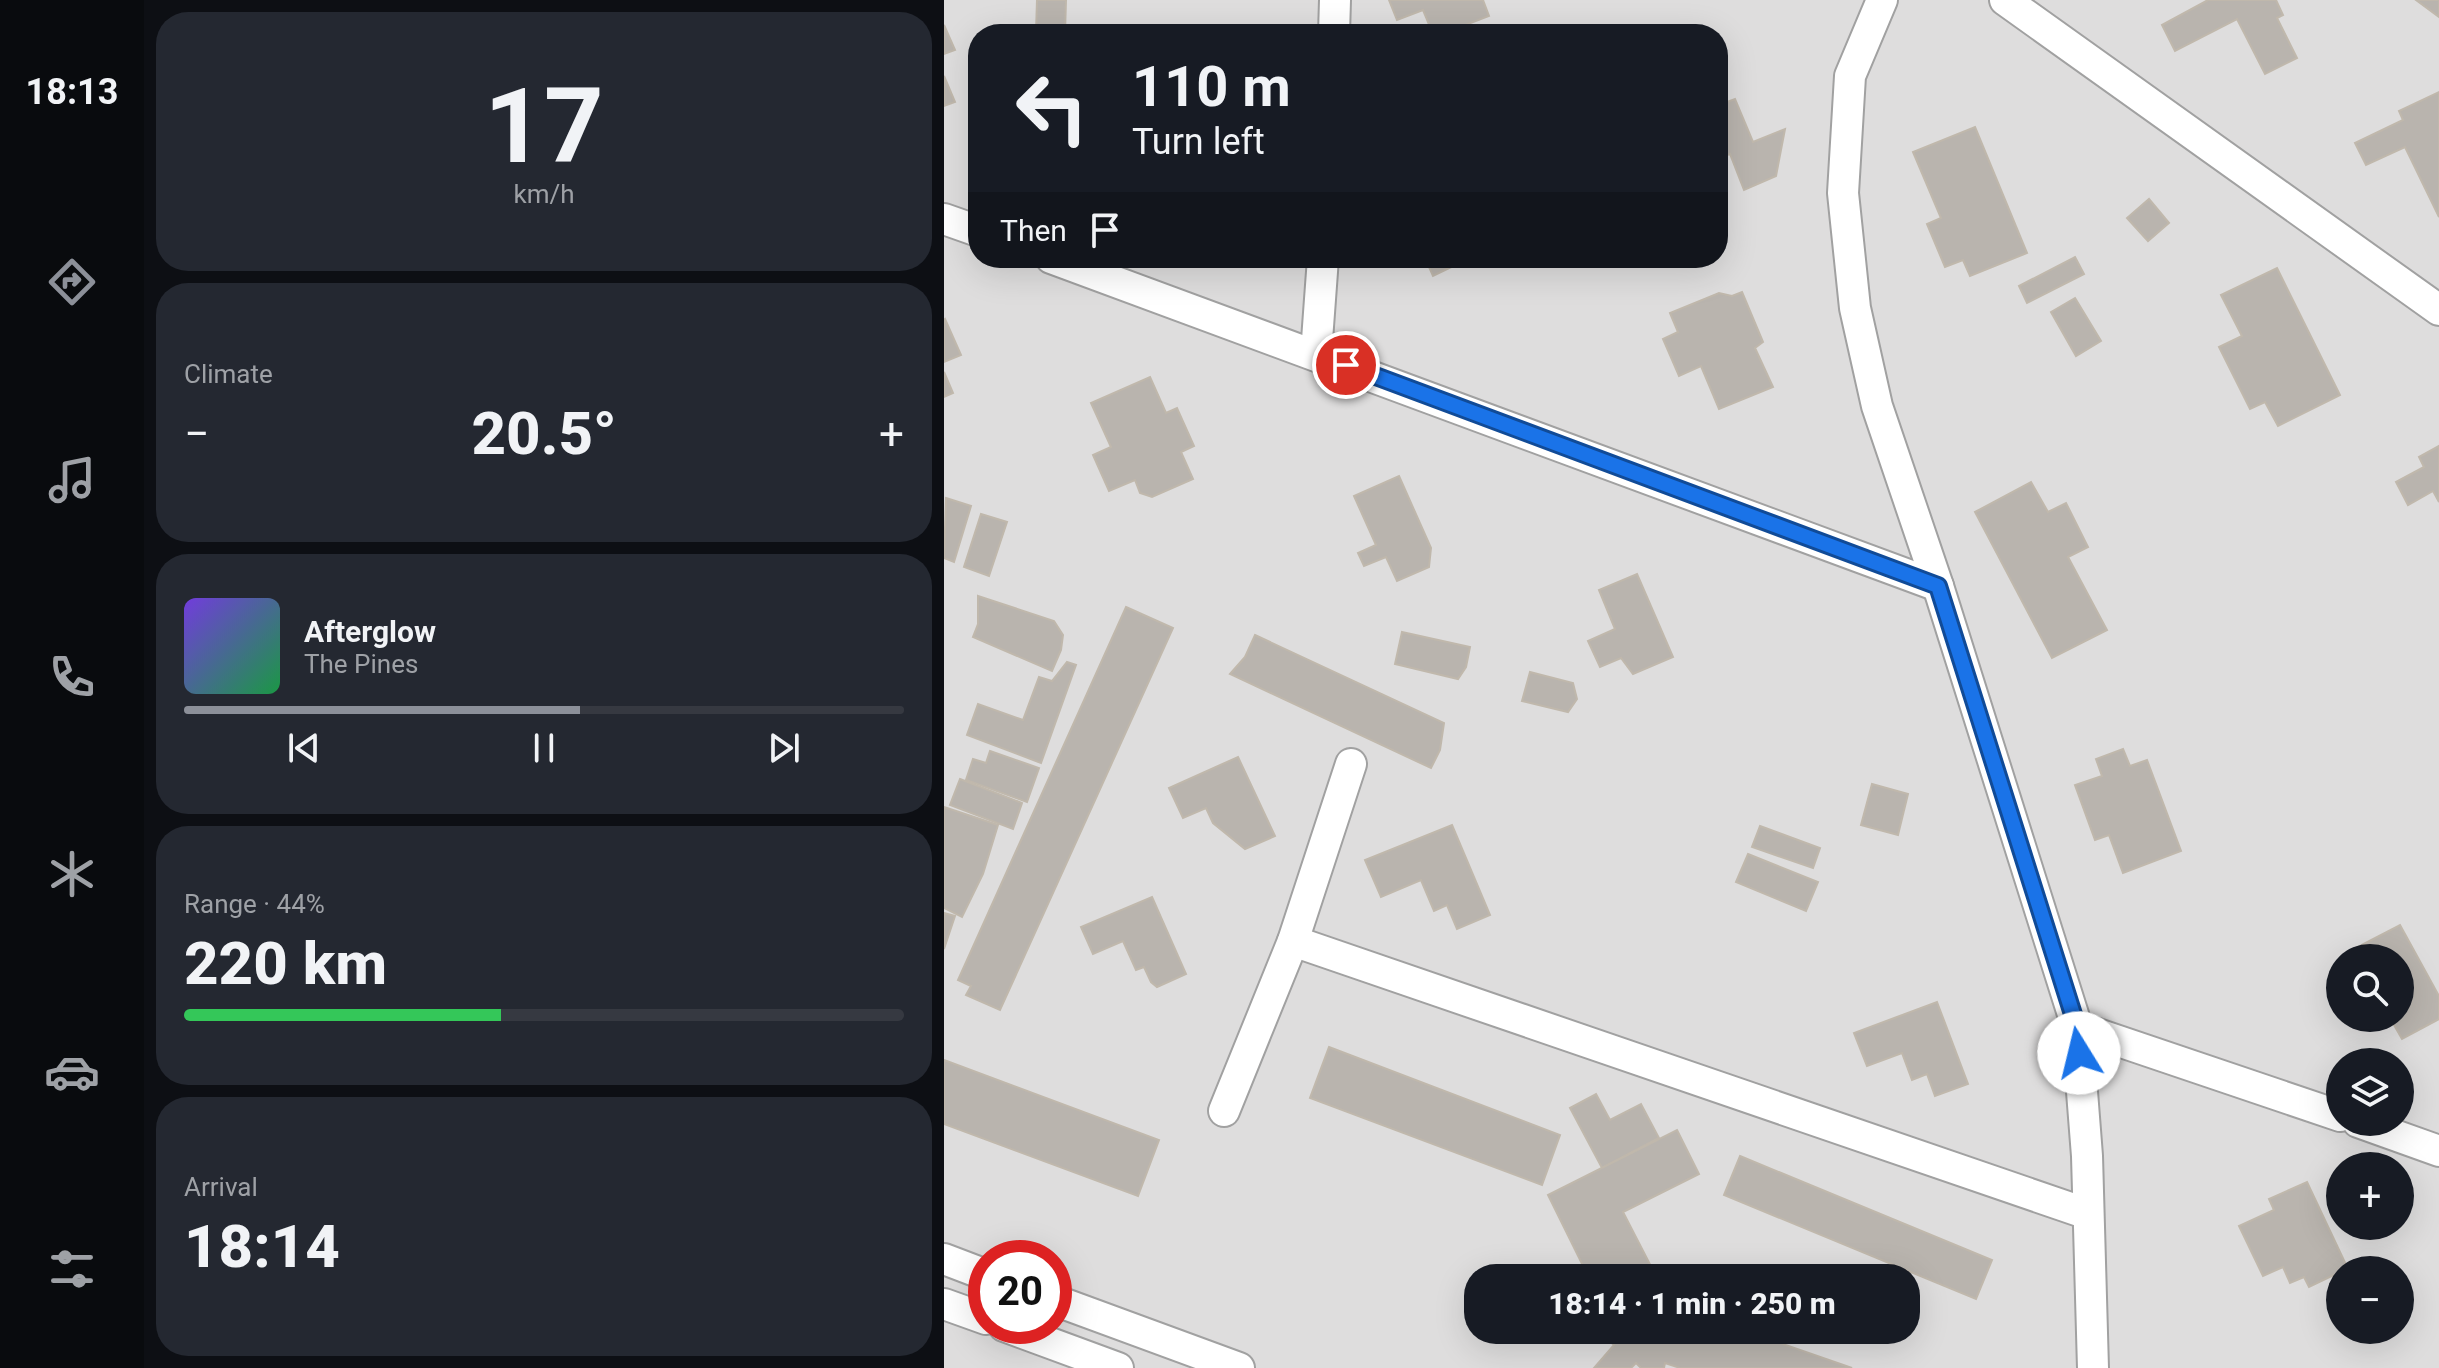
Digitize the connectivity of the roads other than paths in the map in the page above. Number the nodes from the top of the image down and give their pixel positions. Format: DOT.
graph roads {
  1 [pos="1335,0"];
  2 [pos="1882,0"];
  3 [pos="2005,0"];
  4 [pos="1334,24"];
  5 [pos="944,219"];
  6 [pos="968,227"];
  7 [pos="1079,268"];
  8 [pos="1322,268"];
  9 [pos="2439,310"];
  10 [pos="1316,354"];
  11 [pos="1938,586"];
  12 [pos="1351,764"];
  13 [pos="1293,941"];
  14 [pos="2077,1027"];
  15 [pos="1224,1111"];
  16 [pos="2326,1111"];
  17 [pos="2397,1136"];
  18 [pos="2439,1151"];
  19 [pos="2088,1214"];
  20 [pos="944,1259"];
  21 [pos="968,1268"];
  22 [pos="944,1304"];
  23 [pos="1072,1307"];
  24 [pos="968,1313"];
  25 [pos="1114,1322"];
  26 [pos="1049,1344"];
  27 [pos="1105,1366"];
  28 [pos="1239,1368"];
  29 [pos="2093,1368"];
  1 -- 4 [label="lane"];
  2 -- 11 [label="lane"];
  3 -- 9 [label="lane"];
  5 -- 6 [label="lane"];
  7 -- 10 [label="lane"];
  8 -- 10 [label="lane"];
  10 -- 11 [label="lane"];
  11 -- 14 [label="lane"];
  12 -- 13 [label="lane"];
  13 -- 15 [label="lane"];
  13 -- 19 [label="lane"];
  14 -- 16 [label="lane"];
  14 -- 19 [label="lane"];
  17 -- 18 [label="lane"];
  19 -- 29 [label="lane"];
  20 -- 21 [label="lane"];
  22 -- 24 [label="lane"];
  23 -- 25 [label="lane"];
  25 -- 27 [label="lane"];
  25 -- 28 [label="lane"];
  26 -- 27 [label="lane"];
}
